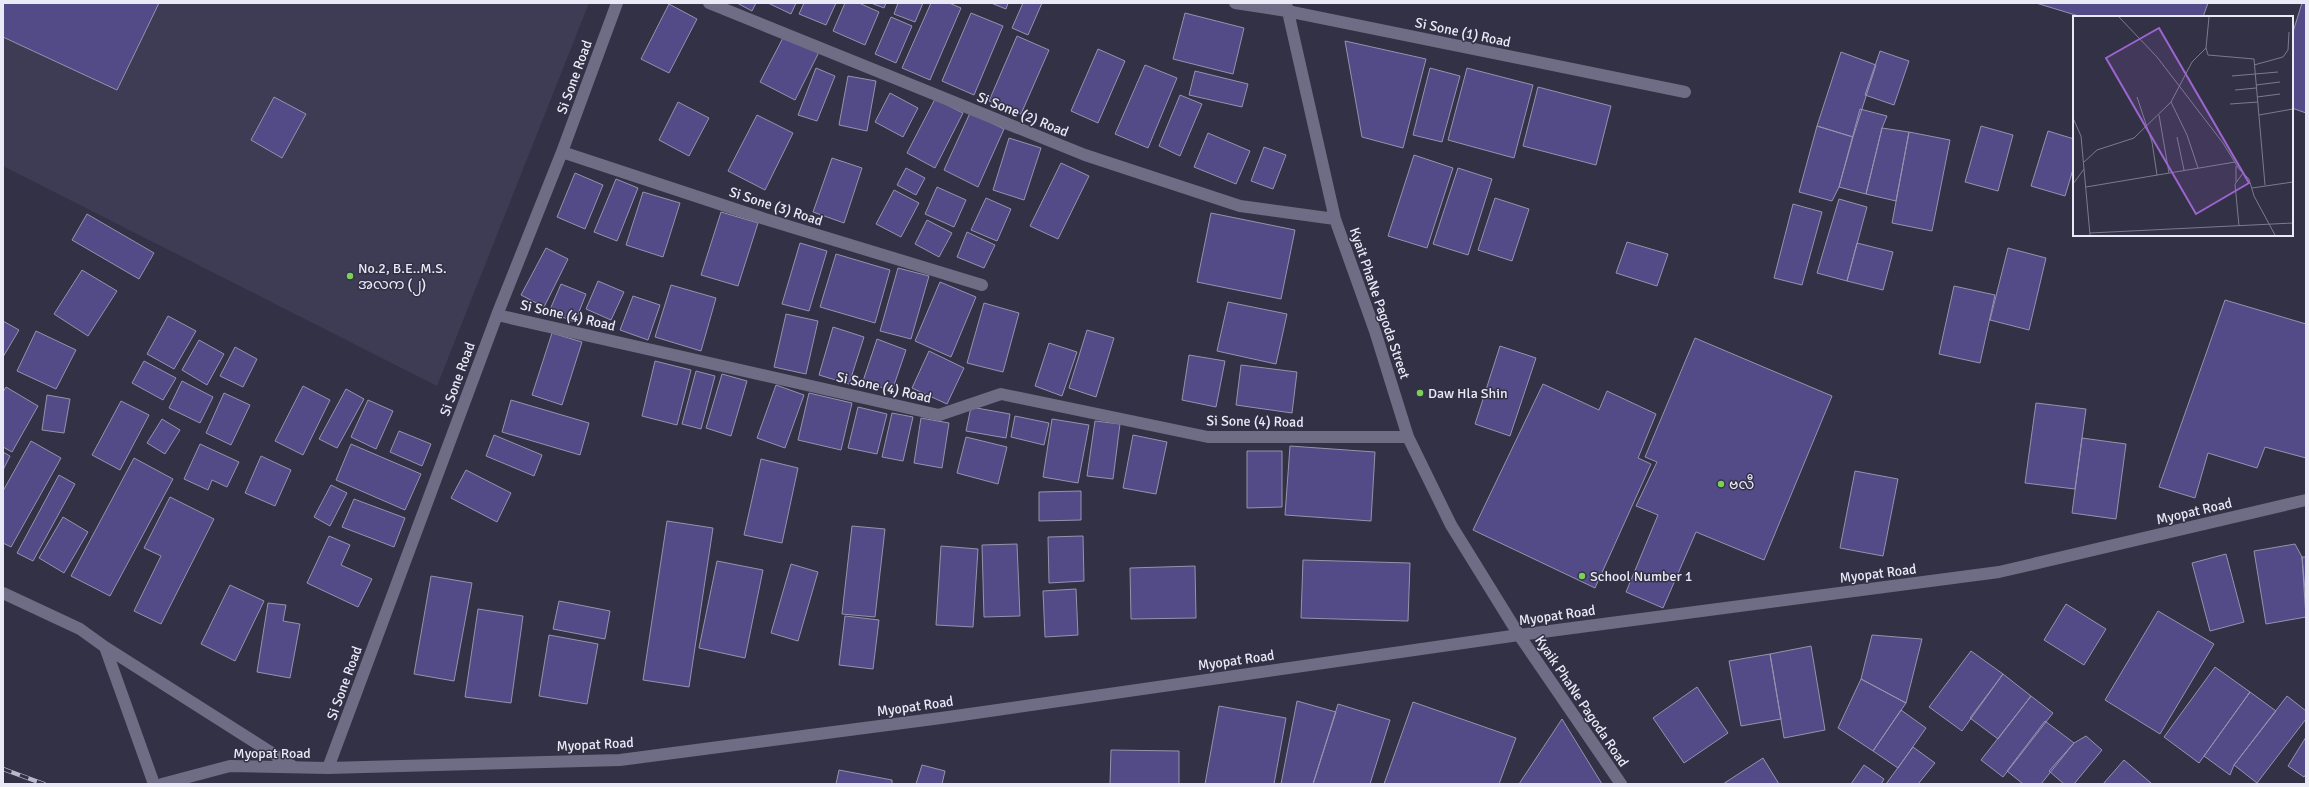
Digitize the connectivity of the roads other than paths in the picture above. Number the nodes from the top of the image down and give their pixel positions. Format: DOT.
graph roads {
  1 [pos="617,3"];
  2 [pos="709,3"];
  3 [pos="1235,3"];
  4 [pos="1286,7"];
  5 [pos="1685,92"];
  6 [pos="562,152"];
  7 [pos="1335,219"];
  8 [pos="982,286"];
  9 [pos="497,315"];
  10 [pos="1408,436"];
  11 [pos="2306,500"];
  12 [pos="3,594"];
  13 [pos="1519,635"];
  14 [pos="105,647"];
  15 [pos="294,767"];
  16 [pos="328,768"];
  17 [pos="154,784"];
  18 [pos="162,784"];
  19 [pos="1621,784"];
  1 -- 6 [label="street, Si Sone Road"];
  2 -- 7 [label="street, Si Sone (2) Road"];
  3 -- 4 [label="street, Si Sone (1) Road"];
  4 -- 5 [label="street, Si Sone (1) Road"];
  4 -- 7 [label="street, Kyait PhaNe Pagoda Street"];
  6 -- 8 [label="street, Si Sone (3) Road"];
  6 -- 9 [label="street, Si Sone Road"];
  7 -- 10 [label="street, Kyait PhaNe Pagoda Street"];
  9 -- 10 [label="street, Si Sone (4) Road"];
  9 -- 16 [label="street, Si Sone Road"];
  10 -- 13 [label="street, Kyait PhaNe Pagoda Street"];
  11 -- 13 [label="street, Myopat Road"];
  12 -- 14 [label="street"];
  13 -- 16 [label="street, Myopat Road"];
  13 -- 19 [label="street, Kyaik PhaNe Pagoda Road"];
  14 -- 15 [label="street"];
  14 -- 17 [label="street"];
  15 -- 16 [label="street, Myopat Road"];
  15 -- 18 [label="street, Myopat Road"];
}
